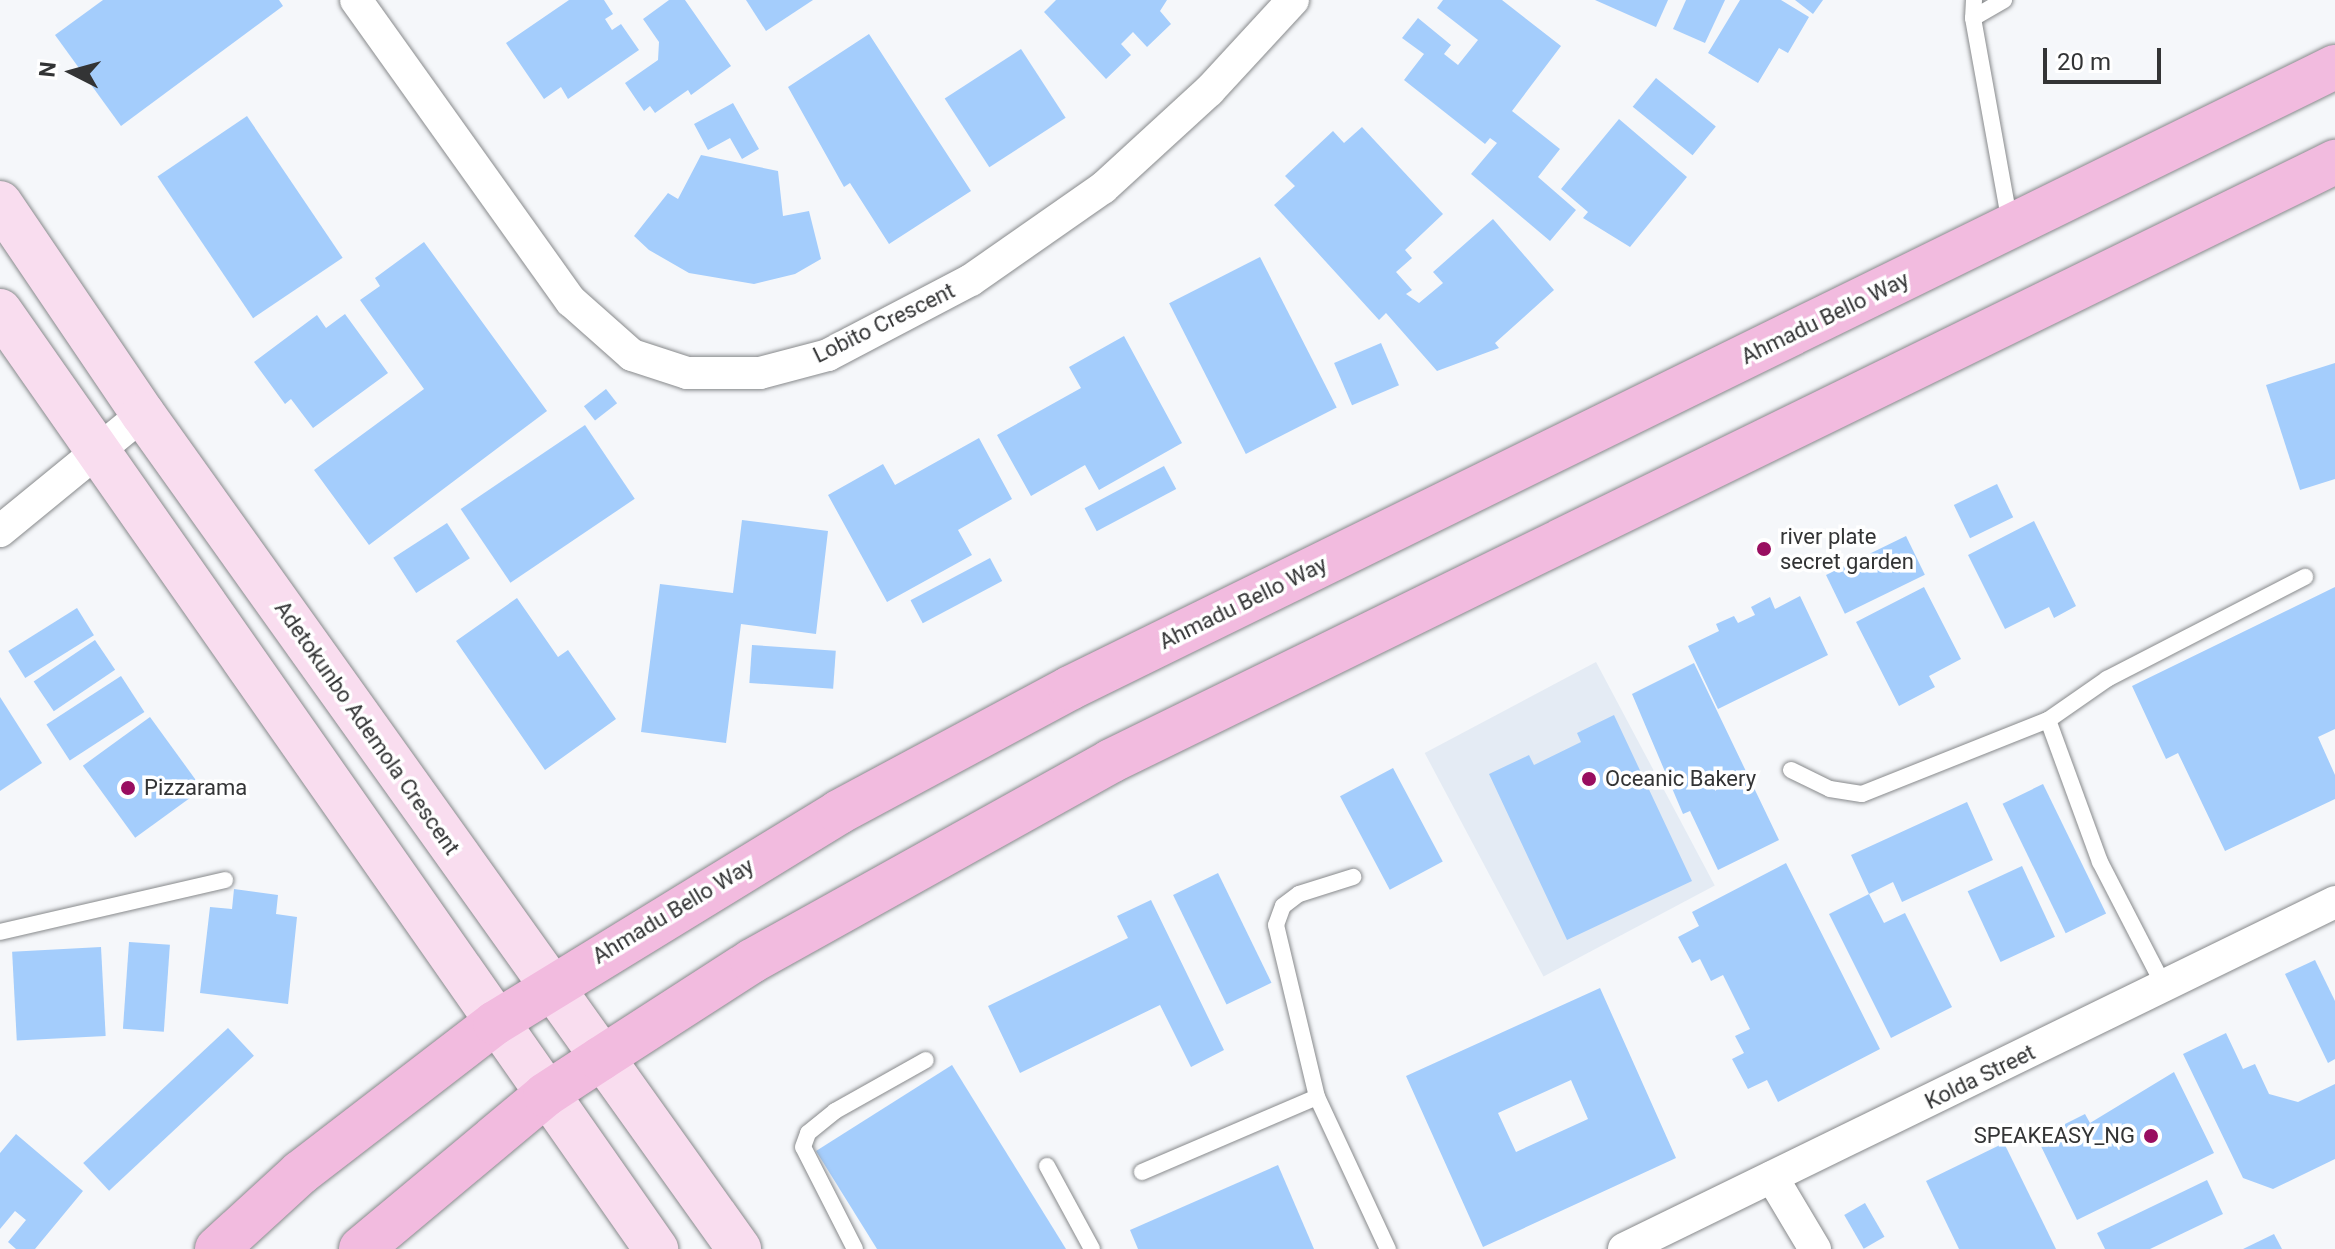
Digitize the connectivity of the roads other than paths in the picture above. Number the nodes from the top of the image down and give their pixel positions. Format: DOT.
graph roads {
  1 [pos="356,0"];
  2 [pos="1293,0"];
  3 [pos="1974,0"];
  4 [pos="2004,0"];
  5 [pos="1973,18"];
  6 [pos="2335,67"];
  7 [pos="2335,162"];
  8 [pos="0,203"];
  9 [pos="2011,225"];
  10 [pos="0,311"];
  11 [pos="143,414"];
  12 [pos="96,448"];
  13 [pos="0,531"];
  14 [pos="2305,577"];
  15 [pos="2048,720"];
  16 [pos="1791,770"];
  17 [pos="1353,877"];
  18 [pos="225,880"];
  19 [pos="2335,902"];
  20 [pos="0,932"];
  21 [pos="550,985"];
  22 [pos="2165,988"];
  23 [pos="495,1023"];
  24 [pos="600,1059"];
  25 [pos="926,1060"];
  26 [pos="545,1095"];
  27 [pos="1317,1097"];
  28 [pos="1047,1166"];
  29 [pos="1142,1172"];
  30 [pos="1772,1177"];
  31 [pos="217,1249"];
  32 [pos="361,1249"];
  33 [pos="656,1249"];
  34 [pos="739,1249"];
  35 [pos="855,1249"];
  36 [pos="1092,1249"];
  37 [pos="1388,1249"];
  38 [pos="1624,1249"];
  39 [pos="1815,1249"];
  1 -- 2 [label="street, Lobito Crescent"];
  3 -- 5 [label="lane"];
  4 -- 5 [label="lane"];
  5 -- 9 [label="lane"];
  6 -- 9 [label="main road, Ahmadu Bello Way"];
  7 -- 24 [label="main road"];
  8 -- 11 [label="main road, Adetokunbo Ademola Crescent"];
  9 -- 21 [label="main road, Ahmadu Bello Way"];
  10 -- 12 [label="main road"];
  11 -- 12 [label="street"];
  11 -- 21 [label="main road, Adetokunbo Ademola Crescent"];
  12 -- 13 [label="street"];
  12 -- 23 [label="main road"];
  14 -- 15 [label="lane"];
  15 -- 16 [label="lane"];
  15 -- 22 [label="lane"];
  17 -- 27 [label="lane"];
  18 -- 20 [label="lane"];
  19 -- 22 [label="street, Kolda Street"];
  21 -- 23 [label="main road, Ahmadu Bello Way"];
  21 -- 24 [label="main road, Adetokunbo Ademola Crescent"];
  22 -- 30 [label="street, Kolda Street"];
  23 -- 26 [label="main road"];
  23 -- 31 [label="main road, Ahmadu Bello Way"];
  24 -- 26 [label="main road"];
  24 -- 34 [label="main road, Adetokunbo Ademola Crescent"];
  25 -- 35 [label="lane"];
  26 -- 32 [label="main road"];
  26 -- 33 [label="main road"];
  27 -- 29 [label="lane"];
  27 -- 37 [label="lane"];
  28 -- 36 [label="lane"];
  30 -- 38 [label="street, Kolda Street"];
  30 -- 39 [label="street"];
}
